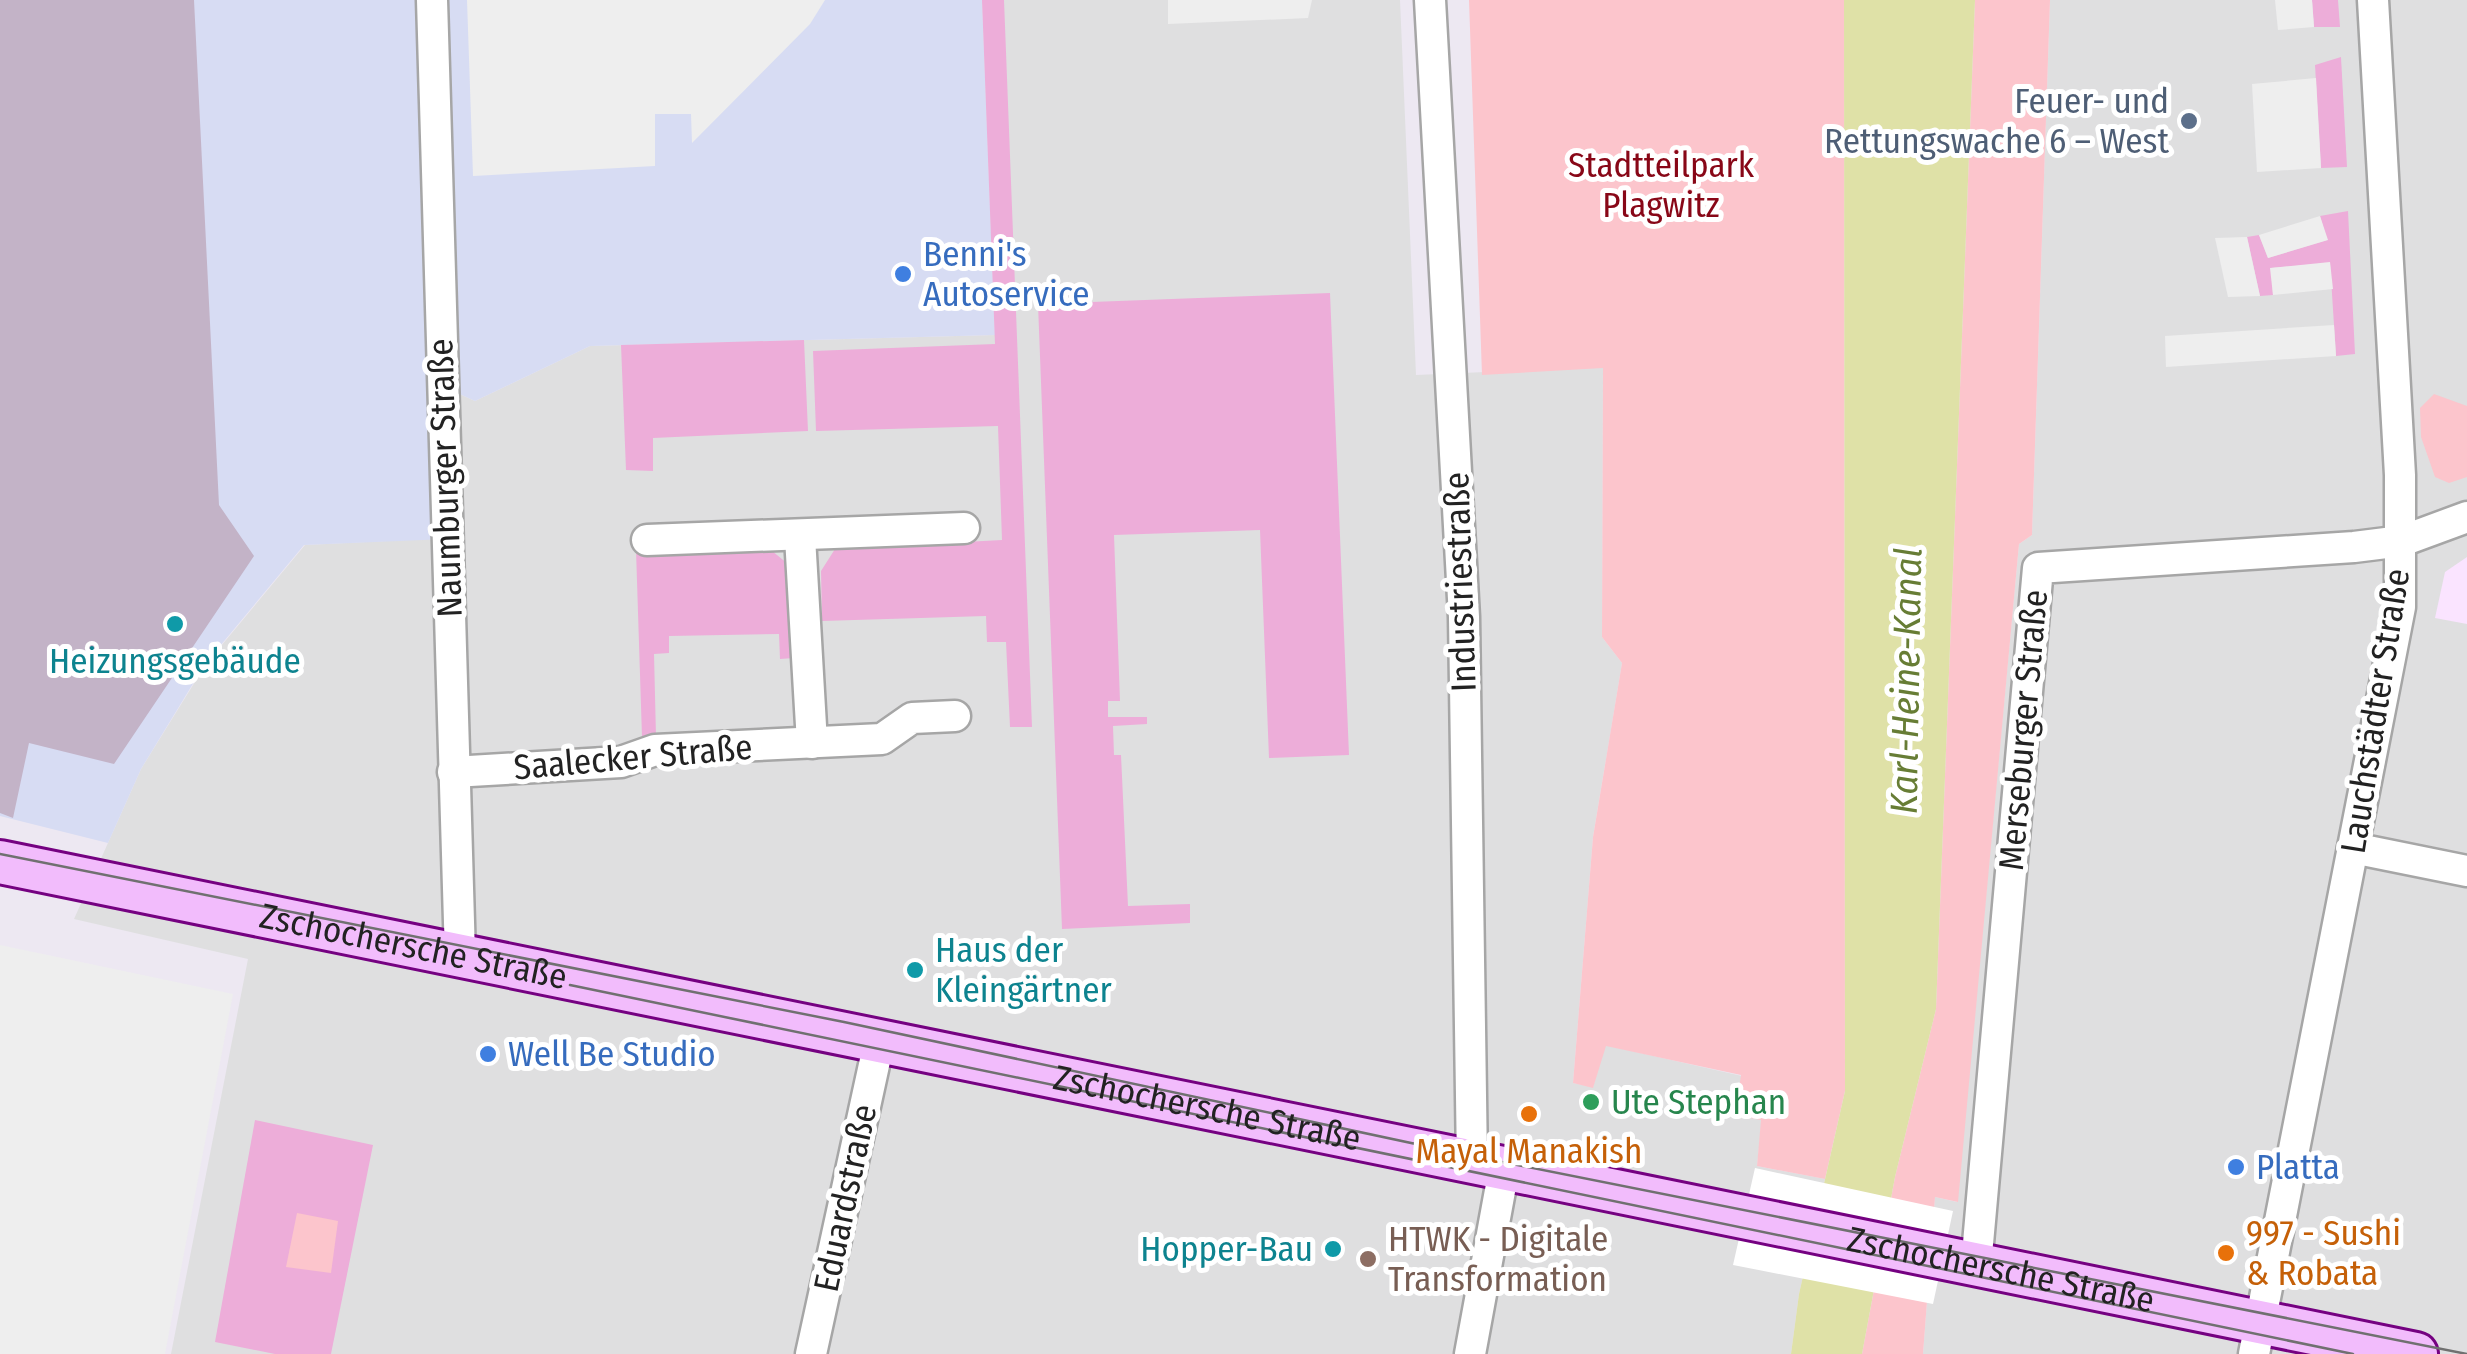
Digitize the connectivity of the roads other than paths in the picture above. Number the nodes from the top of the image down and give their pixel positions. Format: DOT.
graph roads {
  1 [pos="432,0"];
  2 [pos="1430,0"];
  3 [pos="2373,0"];
  4 [pos="2467,517"];
  5 [pos="964,528"];
  6 [pos="800,537"];
  7 [pos="647,540"];
  8 [pos="2402,540"];
  9 [pos="955,716"];
  10 [pos="812,743"];
  11 [pos="453,772"];
  12 [pos="2353,848"];
  13 [pos="0,862"];
  14 [pos="2467,871"];
  15 [pos="460,956"];
  16 [pos="879,1042"];
  17 [pos="1488,1166"];
  18 [pos="1959,1262"];
  19 [pos="2258,1338"];
  20 [pos="810,1354"];
  21 [pos="1470,1354"];
  22 [pos="2416,1354"];
  1 -- 11 [label="street, Naumburger Straße"];
  2 -- 17 [label="street, Industriestraße"];
  3 -- 8 [label="street, Lauchstädter Straße"];
  4 -- 8 [label="street, Merseburger Straße"];
  5 -- 6 [label="street"];
  6 -- 7 [label="street"];
  6 -- 10 [label="street"];
  8 -- 12 [label="street, Lauchstädter Straße"];
  8 -- 18 [label="street, Merseburger Straße"];
  9 -- 10 [label="street, Saalecker Straße"];
  10 -- 11 [label="street, Saalecker Straße"];
  11 -- 15 [label="street, Naumburger Straße"];
  12 -- 14 [label="street"];
  12 -- 19 [label="street, Lauchstädter Straße"];
  13 -- 15 [label="main road, Zschochersche Straße"];
  15 -- 16 [label="main road, Zschochersche Straße"];
  16 -- 17 [label="main road, Zschochersche Straße"];
  16 -- 20 [label="street, Eduardstraße"];
  17 -- 18 [label="main road, Zschochersche Straße"];
  17 -- 21 [label="street, Industriestraße"];
  18 -- 19 [label="main road, Zschochersche Straße"];
  19 -- 22 [label="main road, Zschochersche Straße"];
}
